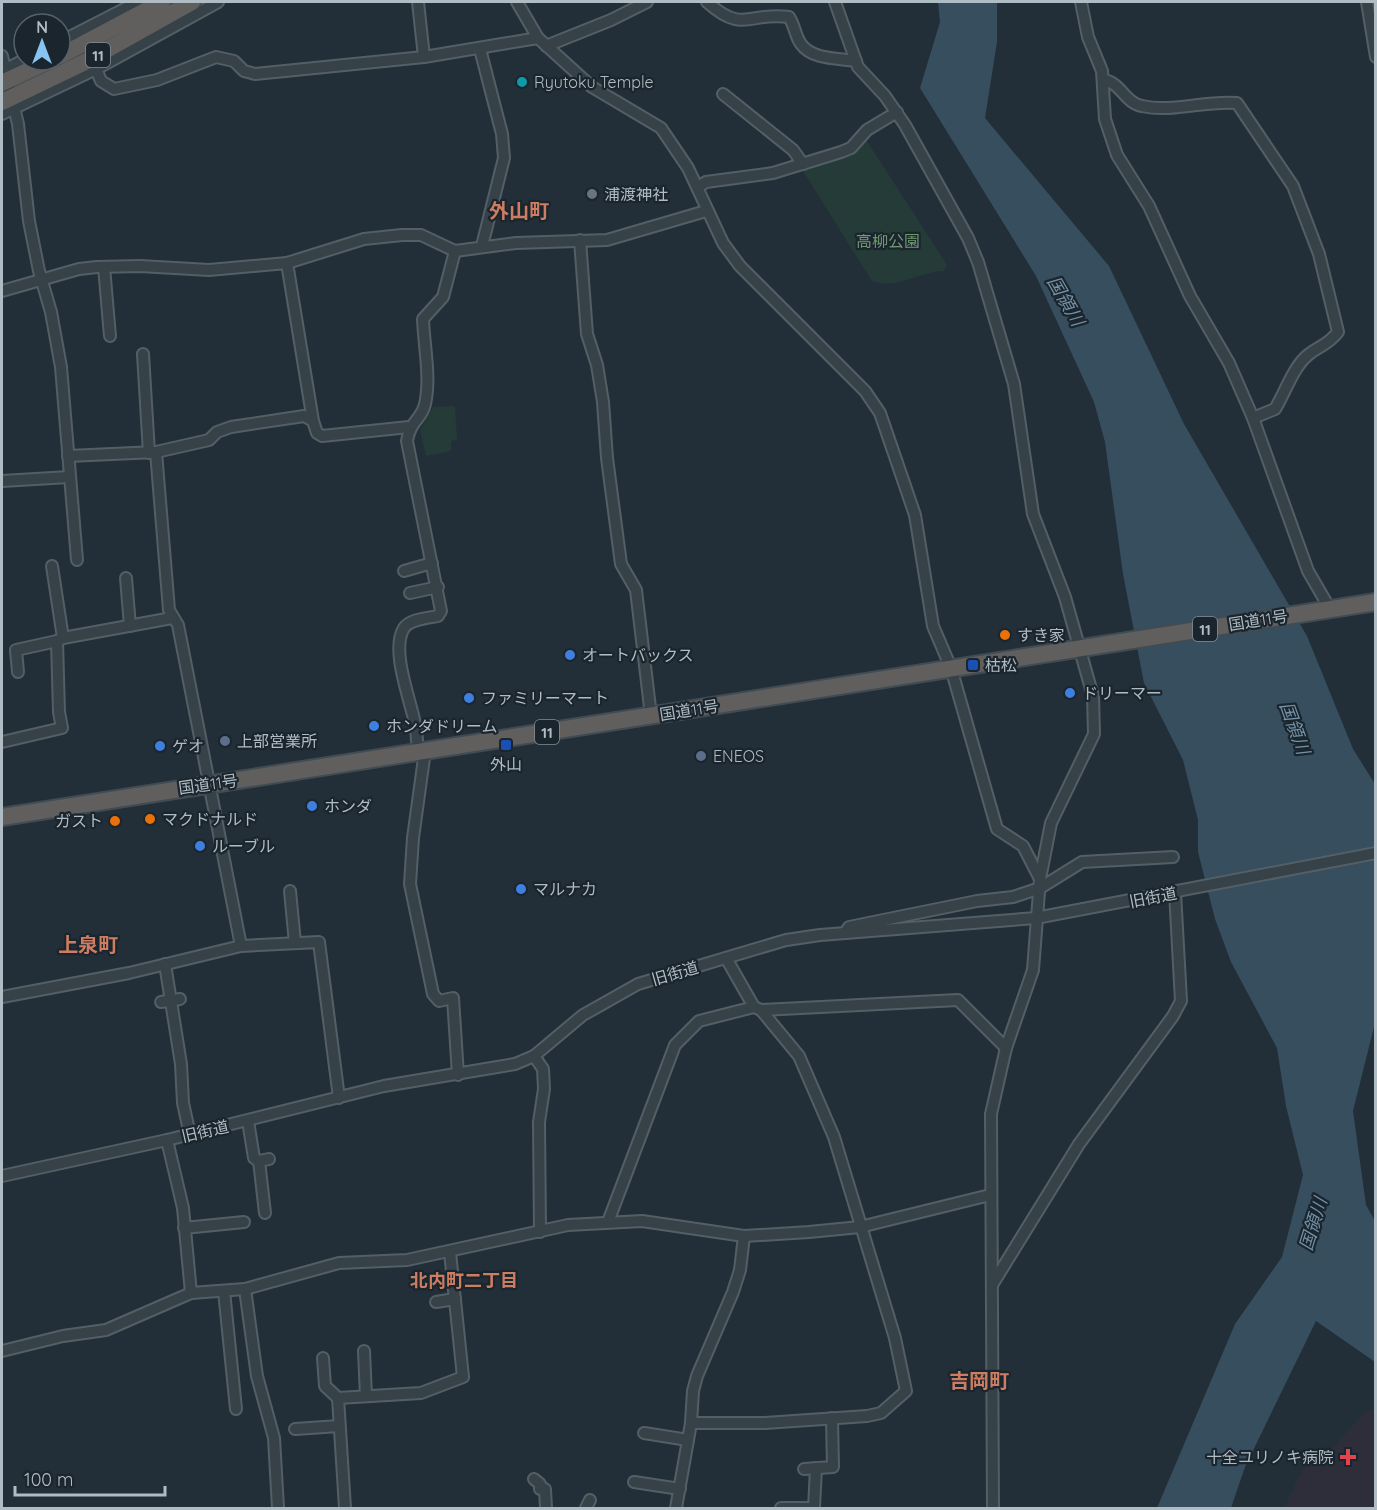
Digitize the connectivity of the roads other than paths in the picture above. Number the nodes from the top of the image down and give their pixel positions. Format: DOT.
graph roads {
  1 [pos="138,2"];
  2 [pos="162,2"];
  3 [pos="192,2"];
  4 [pos="218,2"];
  5 [pos="418,2"];
  6 [pos="517,2"];
  7 [pos="647,2"];
  8 [pos="707,2"];
  9 [pos="835,2"];
  10 [pos="1080,2"];
  11 [pos="1367,2"];
  12 [pos="72,36"];
  13 [pos="542,42"];
  14 [pos="480,49"];
  15 [pos="72,50"];
  16 [pos="2,56"];
  17 [pos="424,57"];
  18 [pos="1376,57"];
  19 [pos="856,61"];
  20 [pos="96,69"];
  21 [pos="4,76"];
  22 [pos="1104,80"];
  23 [pos="723,94"];
  24 [pos="9,103"];
  25 [pos="897,112"];
  26 [pos="2,114"];
  27 [pos="803,164"];
  28 [pos="698,188"];
  29 [pos="706,212"];
  30 [pos="580,240"];
  31 [pos="482,246"];
  32 [pos="455,251"];
  33 [pos="287,263"];
  34 [pos="105,267"];
  35 [pos="42,280"];
  36 [pos="2,291"];
  37 [pos="110,336"];
  38 [pos="143,354"];
  39 [pos="1253,418"];
  40 [pos="313,421"];
  41 [pos="409,427"];
  42 [pos="152,453"];
  43 [pos="68,456"];
  44 [pos="69,477"];
  45 [pos="2,481"];
  46 [pos="77,561"];
  47 [pos="432,563"];
  48 [pos="52,566"];
  49 [pos="404,571"];
  50 [pos="126,578"];
  51 [pos="438,586"];
  52 [pos="410,593"];
  53 [pos="1376,602"];
  54 [pos="1324,610"];
  55 [pos="172,618"];
  56 [pos="130,626"];
  57 [pos="60,640"];
  58 [pos="1087,648"];
  59 [pos="951,668"];
  60 [pos="18,672"];
  61 [pos="651,716"];
  62 [pos="2,742"];
  63 [pos="421,752"];
  64 [pos="209,783"];
  65 [pos="2,816"];
  66 [pos="1376,853"];
  67 [pos="1173,857"];
  68 [pos="1040,883"];
  69 [pos="290,891"];
  70 [pos="1178,892"];
  71 [pos="1036,918"];
  72 [pos="845,933"];
  73 [pos="295,943"];
  74 [pos="241,946"];
  75 [pos="726,958"];
  76 [pos="165,964"];
  77 [pos="2,997"];
  78 [pos="758,1008"];
  79 [pos="1006,1048"];
  80 [pos="534,1056"];
  81 [pos="458,1075"];
  82 [pos="339,1098"];
  83 [pos="248,1121"];
  84 [pos="190,1135"];
  85 [pos="167,1140"];
  86 [pos="2,1176"];
  87 [pos="990,1195"];
  88 [pos="268,1206"];
  89 [pos="244,1222"];
  90 [pos="608,1222"];
  91 [pos="860,1227"];
  92 [pos="184,1228"];
  93 [pos="540,1232"];
  94 [pos="744,1236"];
  95 [pos="450,1252"];
  96 [pos="992,1285"];
  97 [pos="245,1289"];
  98 [pos="224,1291"];
  99 [pos="191,1293"];
  100 [pos="455,1299"];
  101 [pos="436,1302"];
  102 [pos="2,1351"];
  103 [pos="364,1351"];
  104 [pos="323,1358"];
  105 [pos="366,1396"];
  106 [pos="338,1398"];
  107 [pos="236,1409"];
  108 [pos="832,1418"];
  109 [pos="691,1423"];
  110 [pos="339,1426"];
  111 [pos="295,1429"];
  112 [pos="644,1433"];
  113 [pos="688,1440"];
  114 [pos="534,1479"];
  115 [pos="634,1482"];
  116 [pos="680,1489"];
  117 [pos="278,1509"];
  118 [pos="345,1509"];
  119 [pos="546,1509"];
  120 [pos="676,1509"];
  121 [pos="781,1509"];
  122 [pos="993,1509"];
  1 -- 12 [label="street"];
  2 -- 15 [label="highway, 11"];
  3 -- 24 [label="highway, 11"];
  4 -- 20 [label="street"];
  5 -- 17 [label="street"];
  6 -- 13 [label="street"];
  7 -- 13 [label="street"];
  8 -- 19 [label="street"];
  9 -- 19 [label="street"];
  10 -- 22 [label="street"];
  11 -- 18 [label="street"];
  13 -- 14 [label="street"];
  13 -- 28 [label="street"];
  14 -- 17 [label="street"];
  14 -- 31 [label="street"];
  16 -- 21 [label="street"];
  17 -- 20 [label="street"];
  19 -- 25 [label="street"];
  20 -- 24 [label="street"];
  21 -- 24 [label="street"];
  22 -- 39 [label="street"];
  22 -- 39 [label="street"];
  23 -- 27 [label="street"];
  24 -- 26 [label="street"];
  24 -- 35 [label="street"];
  25 -- 27 [label="street"];
  25 -- 58 [label="street"];
  27 -- 28 [label="street"];
  28 -- 29 [label="street"];
  29 -- 30 [label="street"];
  29 -- 59 [label="street"];
  30 -- 31 [label="street"];
  30 -- 61 [label="street"];
  31 -- 32 [label="street"];
  32 -- 33 [label="street"];
  32 -- 41 [label="street"];
  33 -- 34 [label="street"];
  33 -- 40 [label="street"];
  34 -- 35 [label="street"];
  34 -- 37 [label="street"];
  35 -- 36 [label="street"];
  35 -- 43 [label="street"];
  38 -- 42 [label="street"];
  39 -- 54 [label="street"];
  40 -- 41 [label="street"];
  40 -- 42 [label="street"];
  41 -- 47 [label="street"];
  42 -- 43 [label="street"];
  42 -- 55 [label="street"];
  43 -- 44 [label="street"];
  44 -- 45 [label="street"];
  44 -- 46 [label="street"];
  47 -- 49 [label="street"];
  47 -- 51 [label="street"];
  48 -- 57 [label="street"];
  50 -- 56 [label="street"];
  51 -- 52 [label="street"];
  51 -- 63 [label="street"];
  53 -- 54 [label="highway, 国道11号 / 11"];
  54 -- 58 [label="highway, 国道11号 / 11"];
  55 -- 56 [label="street"];
  55 -- 64 [label="street"];
  56 -- 57 [label="street"];
  57 -- 60 [label="street"];
  57 -- 62 [label="street"];
  58 -- 59 [label="highway, 国道11号 / 11"];
  58 -- 68 [label="street"];
  59 -- 61 [label="highway, 国道11号 / 11"];
  59 -- 68 [label="street"];
  61 -- 63 [label="highway, 国道11号 / 11"];
  63 -- 64 [label="highway, 国道11号 / 11"];
  63 -- 81 [label="street"];
  64 -- 65 [label="highway, 国道11号 / 11"];
  64 -- 74 [label="street"];
  66 -- 70 [label="street, 旧街道"];
  67 -- 68 [label="street"];
  68 -- 71 [label="street"];
  68 -- 72 [label="street"];
  69 -- 73 [label="street"];
  70 -- 71 [label="street, 旧街道"];
  70 -- 96 [label="street"];
  71 -- 72 [label="street, 旧街道"];
  71 -- 79 [label="street"];
  72 -- 75 [label="street, 旧街道"];
  73 -- 74 [label="street"];
  73 -- 82 [label="street"];
  74 -- 76 [label="street"];
  75 -- 78 [label="street"];
  75 -- 80 [label="street, 旧街道"];
  76 -- 77 [label="street"];
  76 -- 84 [label="street"];
  78 -- 79 [label="street"];
  78 -- 90 [label="street"];
  78 -- 91 [label="street"];
  79 -- 87 [label="street"];
  80 -- 81 [label="street, 旧街道"];
  80 -- 93 [label="street"];
  81 -- 82 [label="street, 旧街道"];
  82 -- 83 [label="street, 旧街道"];
  83 -- 84 [label="street, 旧街道"];
  83 -- 88 [label="street"];
  84 -- 85 [label="street, 旧街道"];
  85 -- 86 [label="street, 旧街道"];
  85 -- 92 [label="street"];
  87 -- 91 [label="street"];
  87 -- 96 [label="street"];
  89 -- 92 [label="street"];
  90 -- 93 [label="street"];
  90 -- 94 [label="street"];
  91 -- 94 [label="street"];
  91 -- 108 [label="street"];
  92 -- 99 [label="street"];
  93 -- 95 [label="street"];
  94 -- 109 [label="street"];
  95 -- 97 [label="street"];
  95 -- 100 [label="street"];
  96 -- 122 [label="street"];
  97 -- 98 [label="street"];
  97 -- 117 [label="street"];
  98 -- 99 [label="street"];
  98 -- 107 [label="street"];
  99 -- 102 [label="street"];
  100 -- 101 [label="street"];
  100 -- 105 [label="street"];
  103 -- 105 [label="street"];
  104 -- 106 [label="street"];
  105 -- 106 [label="street"];
  106 -- 110 [label="street"];
  108 -- 109 [label="street"];
  108 -- 121 [label="street"];
  109 -- 113 [label="street"];
  110 -- 111 [label="street"];
  110 -- 118 [label="street"];
  112 -- 113 [label="street"];
  113 -- 116 [label="street"];
  114 -- 119 [label="street"];
  115 -- 116 [label="street"];
  116 -- 120 [label="street"];
}
